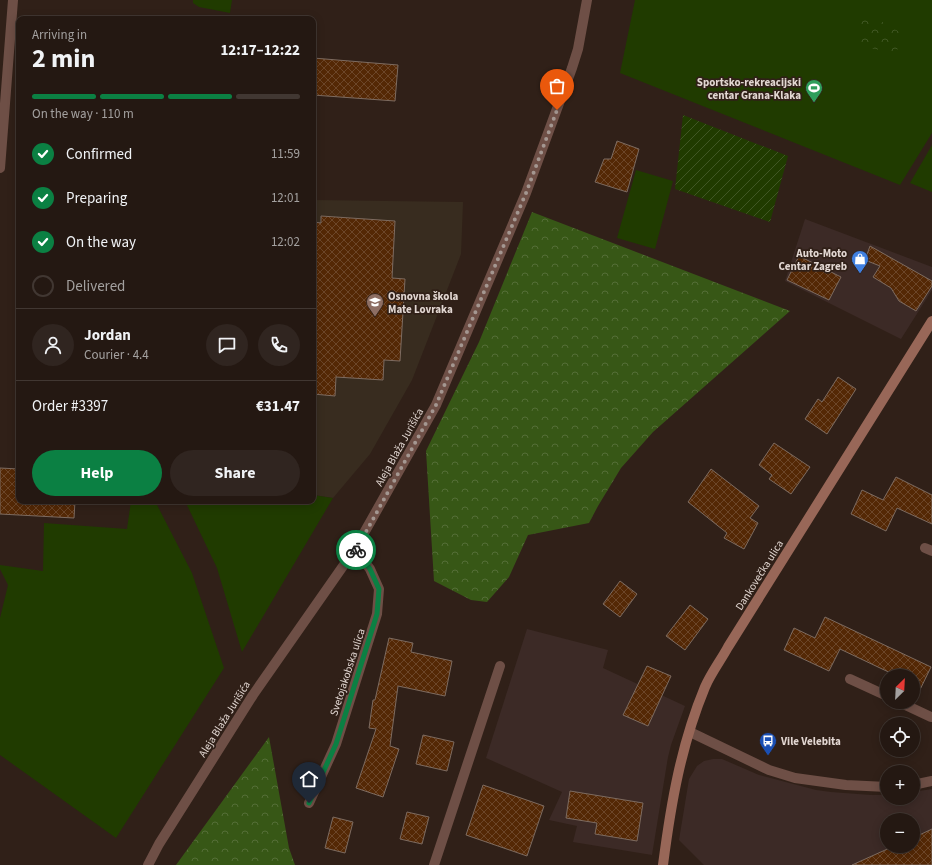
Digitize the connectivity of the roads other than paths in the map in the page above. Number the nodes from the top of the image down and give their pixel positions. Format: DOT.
graph roads {
  1 [pos="13,0"];
  2 [pos="587,0"];
  3 [pos="0,168"];
  4 [pos="932,321"];
  5 [pos="355,549"];
  6 [pos="500,666"];
  7 [pos="850,679"];
  8 [pos="880,693"];
  9 [pos="914,709"];
  10 [pos="932,717"];
  11 [pos="690,732"];
  12 [pos="932,781"];
  13 [pos="920,784"];
  14 [pos="880,786"];
  15 [pos="309,803"];
  16 [pos="148,865"];
  17 [pos="434,865"];
  18 [pos="663,865"];
  1 -- 3 [label="street"];
  2 -- 5 [label="street, Aleja Blaža Jurišića"];
  4 -- 11 [label="main road, Dankovečka ulica"];
  5 -- 15 [label="street, Svetojakobska ulica"];
  5 -- 16 [label="street, Aleja Blaža Jurišića"];
  6 -- 17 [label="street"];
  7 -- 8 [label="street"];
  9 -- 10 [label="street"];
  11 -- 14 [label="street"];
  11 -- 18 [label="main road, Dankovečka ulica"];
  12 -- 13 [label="street"];
}
